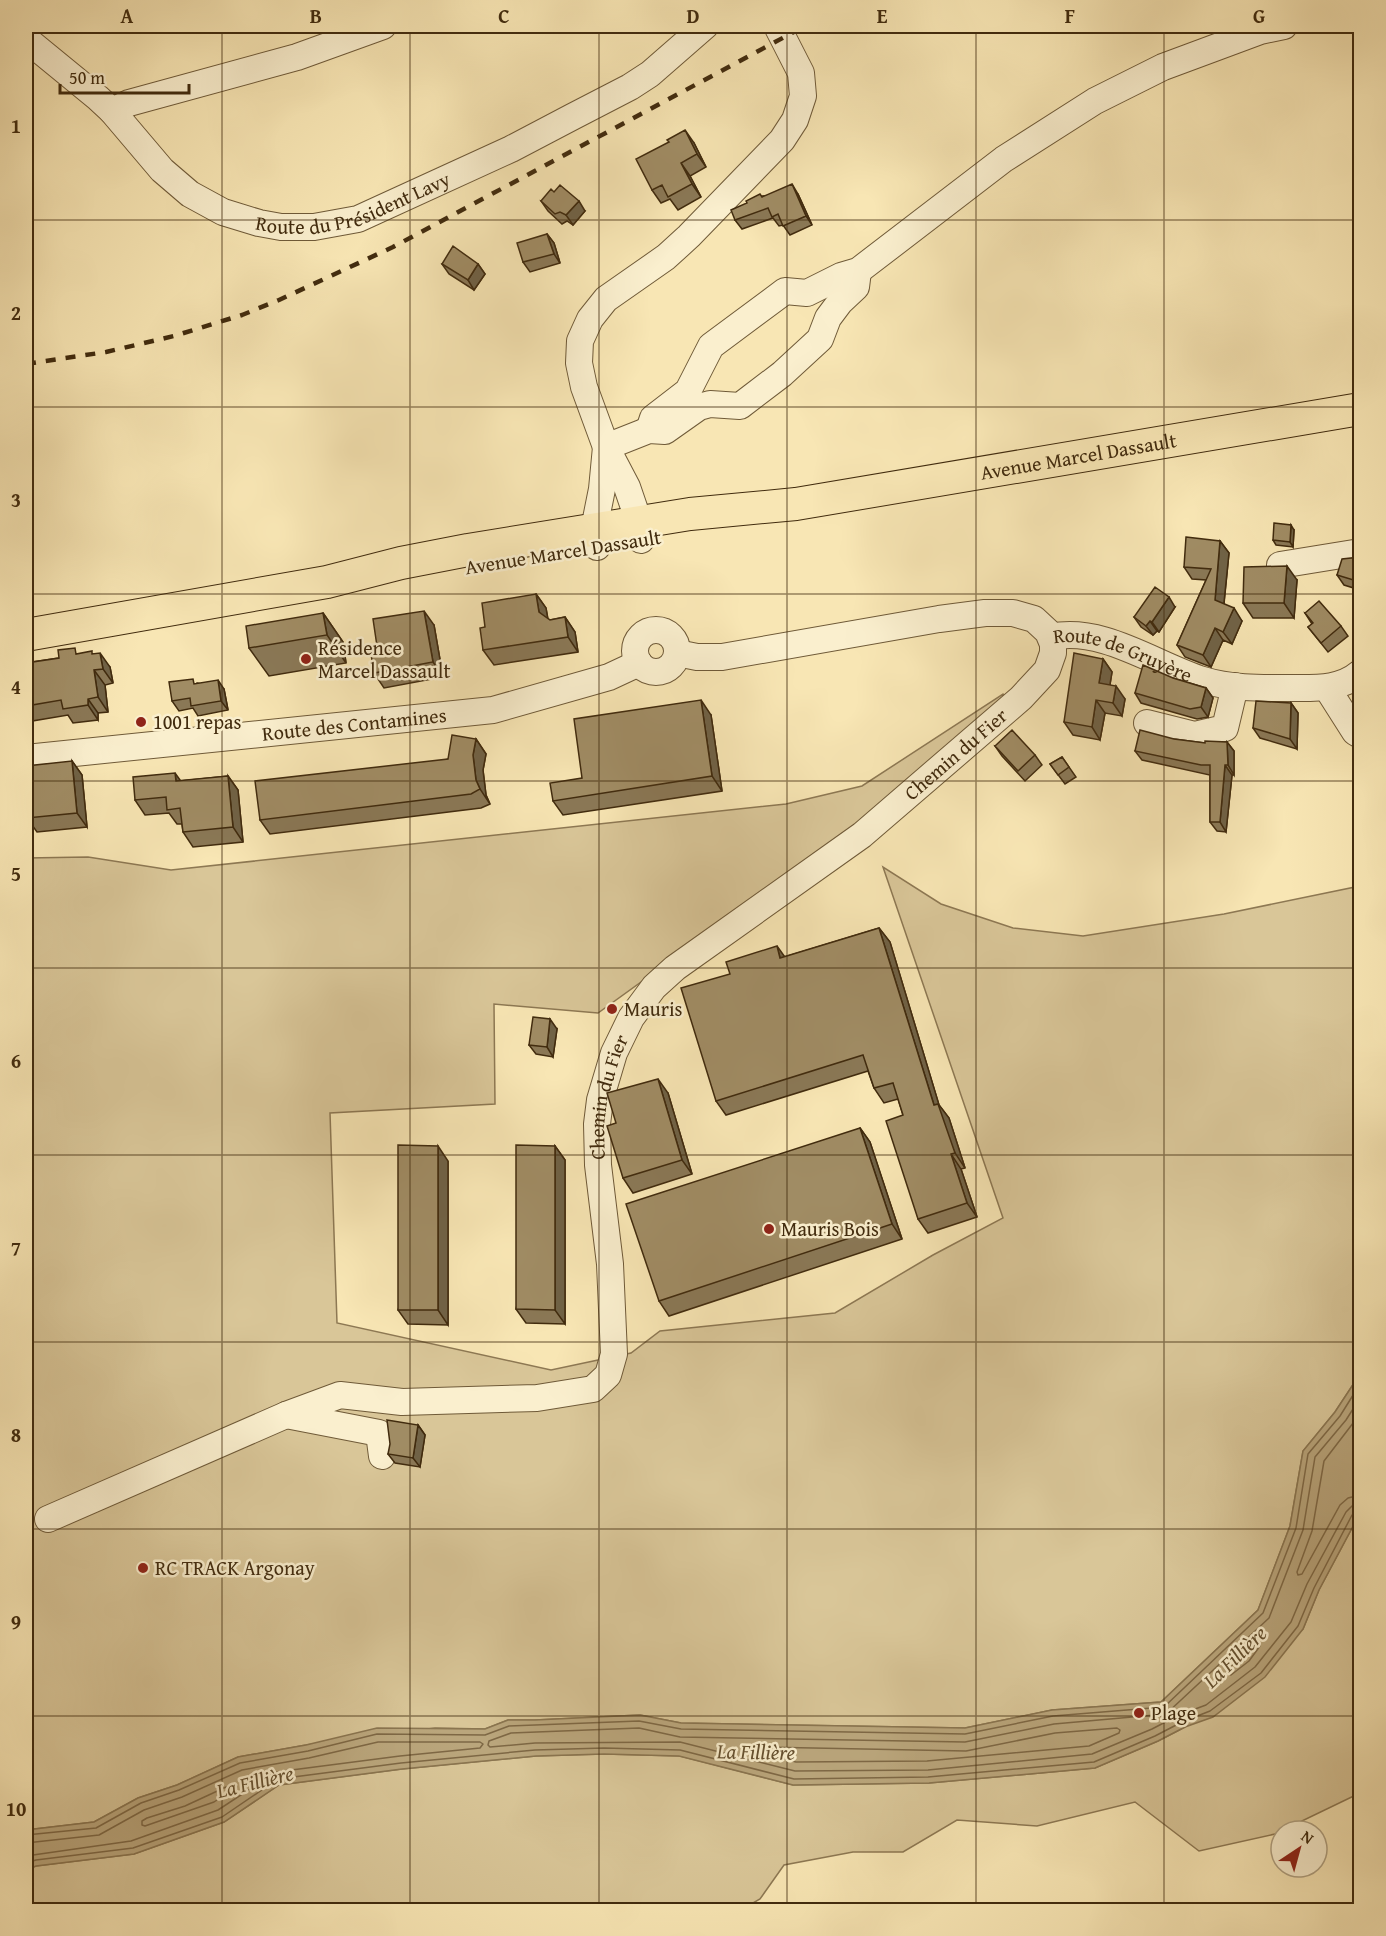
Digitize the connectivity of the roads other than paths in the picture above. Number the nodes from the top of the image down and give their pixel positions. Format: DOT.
graph roads {
  1 [pos="382,26"];
  2 [pos="705,26"];
  3 [pos="777,26"];
  4 [pos="1284,26"];
  5 [pos="26,39"];
  6 [pos="112,111"];
  7 [pos="858,271"];
  8 [pos="807,293"];
  9 [pos="827,322"];
  10 [pos="695,380"];
  11 [pos="717,405"];
  12 [pos="1360,409"];
  13 [pos="649,430"];
  14 [pos="606,447"];
  15 [pos="640,531"];
  16 [pos="595,538"];
  17 [pos="1360,552"];
  18 [pos="1280,565"];
  19 [pos="26,635"];
  20 [pos="1051,637"];
  21 [pos="677,653"];
  22 [pos="639,663"];
  23 [pos="1360,674"];
  24 [pos="1235,686"];
  25 [pos="1327,688"];
  26 [pos="1148,723"];
  27 [pos="1360,735"];
  28 [pos="26,758"];
  29 [pos="286,1415"];
  30 [pos="382,1456"];
  31 [pos="48,1519"];
  1 -- 6 [label="street"];
  2 -- 6 [label="street, Route du Président Lavy"];
  3 -- 14 [label="street"];
  4 -- 7 [label="street"];
  5 -- 6 [label="street, Route du Président Lavy"];
  7 -- 8 [label="street"];
  7 -- 9 [label="street"];
  8 -- 9 [label="street"];
  8 -- 10 [label="street"];
  9 -- 11 [label="street"];
  10 -- 11 [label="street"];
  10 -- 13 [label="street"];
  11 -- 13 [label="street"];
  12 -- 15 [label="main road, Avenue Marcel Dassault"];
  13 -- 14 [label="street"];
  14 -- 15 [label="street"];
  14 -- 16 [label="street"];
  15 -- 16 [label="main road, Avenue Marcel Dassault"];
  16 -- 19 [label="main road, Avenue Marcel Dassault"];
  17 -- 18 [label="street"];
  20 -- 21 [label="street, Route de Gruyère"];
  20 -- 24 [label="street, Route de Gruyère"];
  20 -- 29 [label="street, Chemin du Fier"];
  21 -- 22 [label="street"];
  21 -- 22 [label="street"];
  22 -- 28 [label="street, Route des Contamines"];
  23 -- 25 [label="street, Route de Gruyère"];
  24 -- 25 [label="street, Route de Gruyère"];
  24 -- 26 [label="street"];
  25 -- 27 [label="street"];
  29 -- 30 [label="street"];
  29 -- 31 [label="street"];
}
